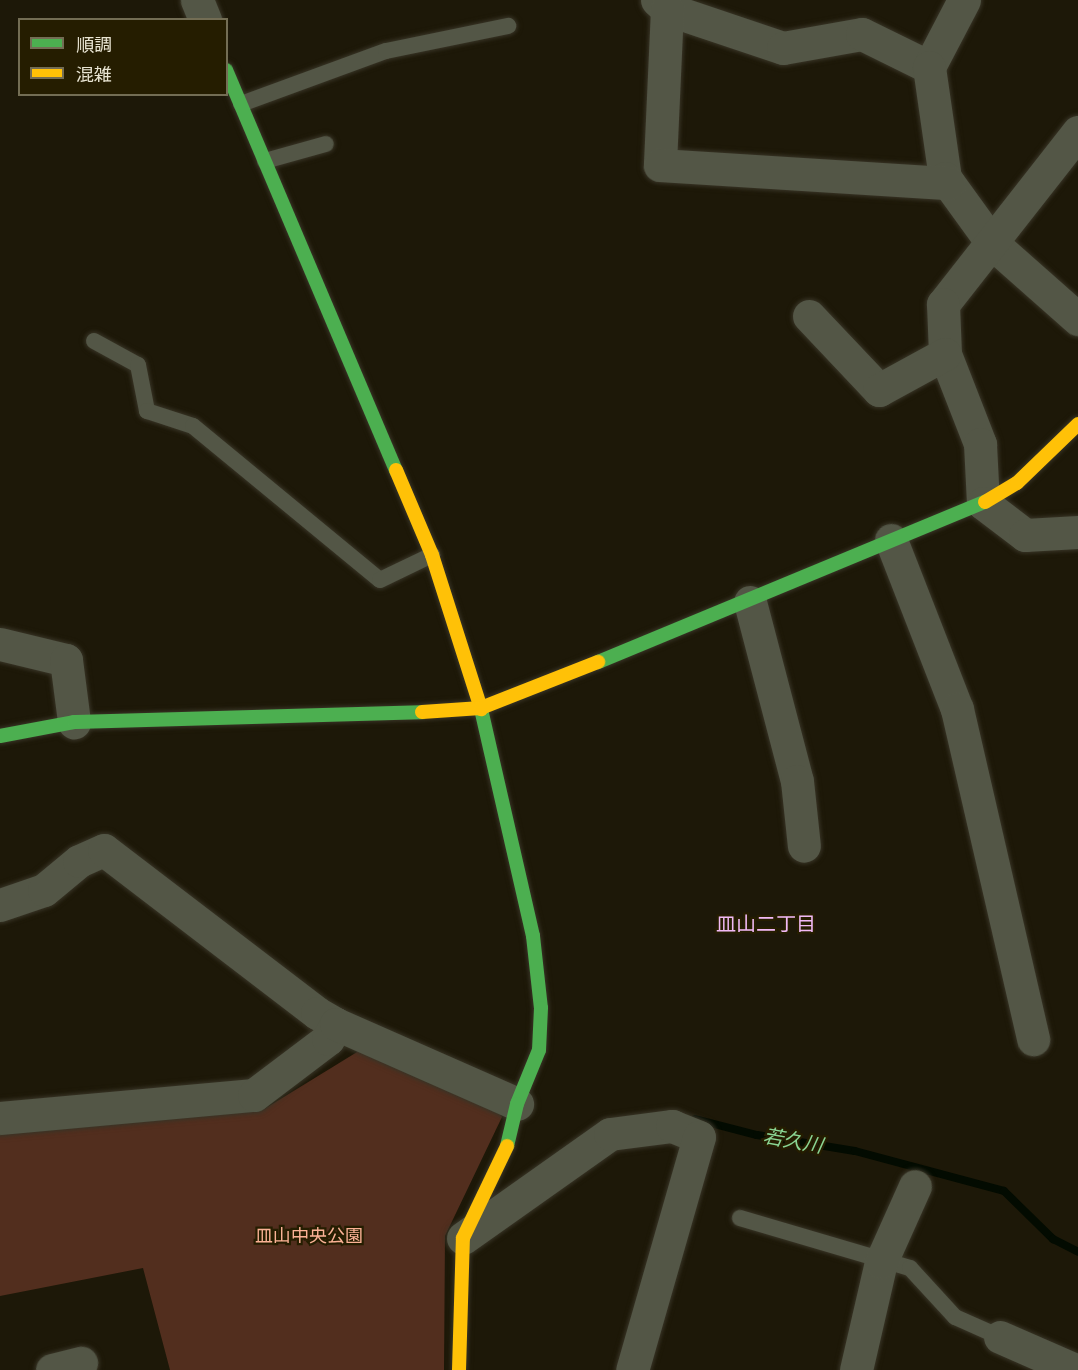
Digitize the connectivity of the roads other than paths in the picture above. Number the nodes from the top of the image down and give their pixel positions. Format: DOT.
graph roads {
  1 [pos="197,0"];
  2 [pos="964,0"];
  3 [pos="662,5"];
  4 [pos="204,18"];
  5 [pos="508,26"];
  6 [pos="929,67"];
  7 [pos="228,75"];
  8 [pos="241,104"];
  9 [pos="1078,132"];
  10 [pos="326,144"];
  11 [pos="265,161"];
  12 [pos="948,183"];
  13 [pos="992,243"];
  14 [pos="809,316"];
  15 [pos="1078,319"];
  16 [pos="94,341"];
  17 [pos="945,354"];
  18 [pos="1078,424"];
  19 [pos="983,503"];
  20 [pos="1078,532"];
  21 [pos="891,540"];
  22 [pos="432,555"];
  23 [pos="750,602"];
  24 [pos="0,644"];
  25 [pos="481,708"];
  26 [pos="74,722"];
  27 [pos="0,736"];
  28 [pos="804,846"];
  29 [pos="0,905"];
  30 [pos="336,1024"];
  31 [pos="1033,1039"];
  32 [pos="517,1104"];
  33 [pos="0,1118"];
  34 [pos="915,1186"];
  35 [pos="740,1218"];
  36 [pos="463,1238"];
  37 [pos="881,1262"];
  38 [pos="1000,1337"];
  39 [pos="459,1370"];
  40 [pos="632,1370"];
  41 [pos="856,1370"];
  42 [pos="1075,1370"];
  1 -- 4 [label="street"];
  2 -- 6 [label="street"];
  3 -- 6 [label="street"];
  3 -- 12 [label="street"];
  5 -- 8 [label="lane"];
  6 -- 12 [label="street"];
  7 -- 8 [label="street"];
  8 -- 11 [label="street"];
  9 -- 13 [label="street"];
  10 -- 11 [label="lane"];
  11 -- 22 [label="street"];
  12 -- 13 [label="street"];
  13 -- 15 [label="street"];
  13 -- 17 [label="street"];
  14 -- 17 [label="street"];
  16 -- 22 [label="lane"];
  17 -- 19 [label="street"];
  18 -- 19 [label="street"];
  19 -- 20 [label="street"];
  19 -- 21 [label="street"];
  21 -- 23 [label="street"];
  21 -- 31 [label="street"];
  22 -- 25 [label="street"];
  23 -- 25 [label="street"];
  23 -- 28 [label="street"];
  24 -- 26 [label="street"];
  25 -- 26 [label="street"];
  25 -- 32 [label="street"];
  26 -- 27 [label="street"];
  29 -- 30 [label="street"];
  30 -- 32 [label="street"];
  30 -- 33 [label="street"];
  32 -- 36 [label="street"];
  34 -- 37 [label="street"];
  35 -- 37 [label="lane"];
  36 -- 39 [label="street"];
  36 -- 40 [label="street"];
  37 -- 38 [label="lane"];
  37 -- 41 [label="street"];
  38 -- 42 [label="street"];
}
